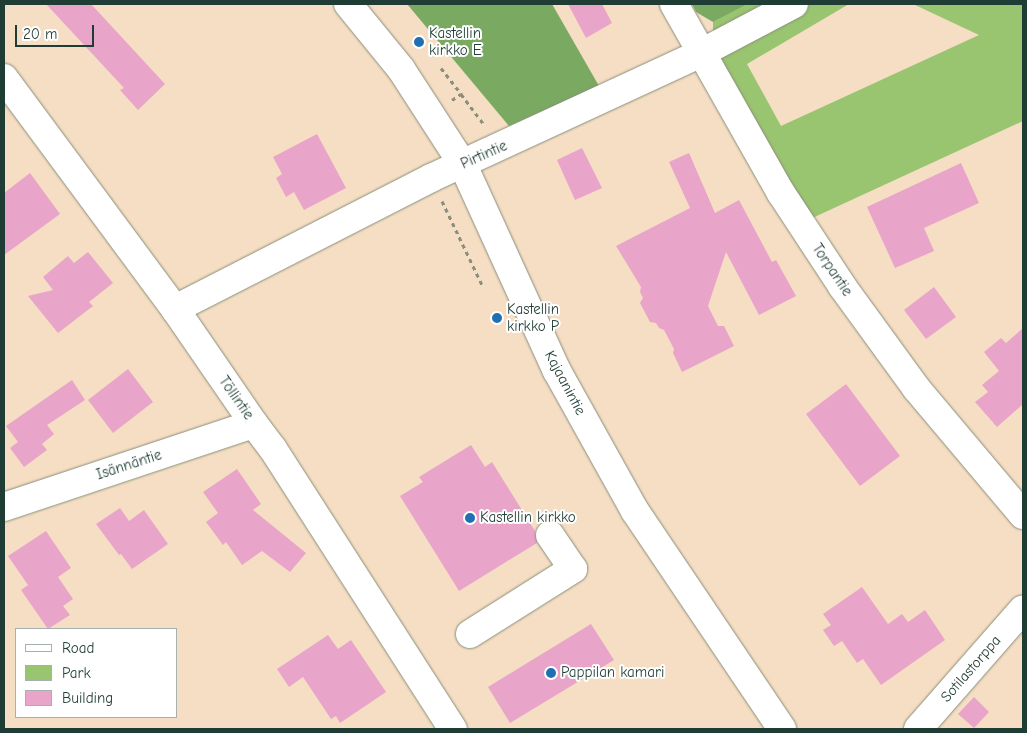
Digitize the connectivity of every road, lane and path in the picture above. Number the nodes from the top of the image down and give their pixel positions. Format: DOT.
graph roads {
  1 [pos="348,4"];
  2 [pos="674,4"];
  3 [pos="794,4"];
  4 [pos="701,53"];
  5 [pos="441,68"];
  6 [pos="4,78"];
  7 [pos="461,94"];
  8 [pos="462,165"];
  9 [pos="175,309"];
  10 [pos="254,424"];
  11 [pos="4,507"];
  12 [pos="1023,514"];
  13 [pos="550,535"];
  14 [pos="1023,609"];
  15 [pos="470,634"];
  16 [pos="453,729"];
  17 [pos="782,729"];
  18 [pos="918,729"];
  1 -- 8 [label="street, Kajaanintie"];
  2 -- 4 [label="street, Torpantie"];
  3 -- 4 [label="street, Pirtintie"];
  4 -- 8 [label="street, Pirtintie"];
  4 -- 12 [label="street, Torpantie"];
  5 -- 7 [label="path"];
  6 -- 9 [label="street, Töllintie"];
  8 -- 9 [label="street, Pirtintie"];
  8 -- 17 [label="street, Kajaanintie"];
  9 -- 10 [label="street, Töllintie"];
  10 -- 11 [label="street, Isännäntie"];
  10 -- 16 [label="street, Töllintie"];
  13 -- 15 [label="street"];
  14 -- 18 [label="street, Sotilastorppa"];
}
